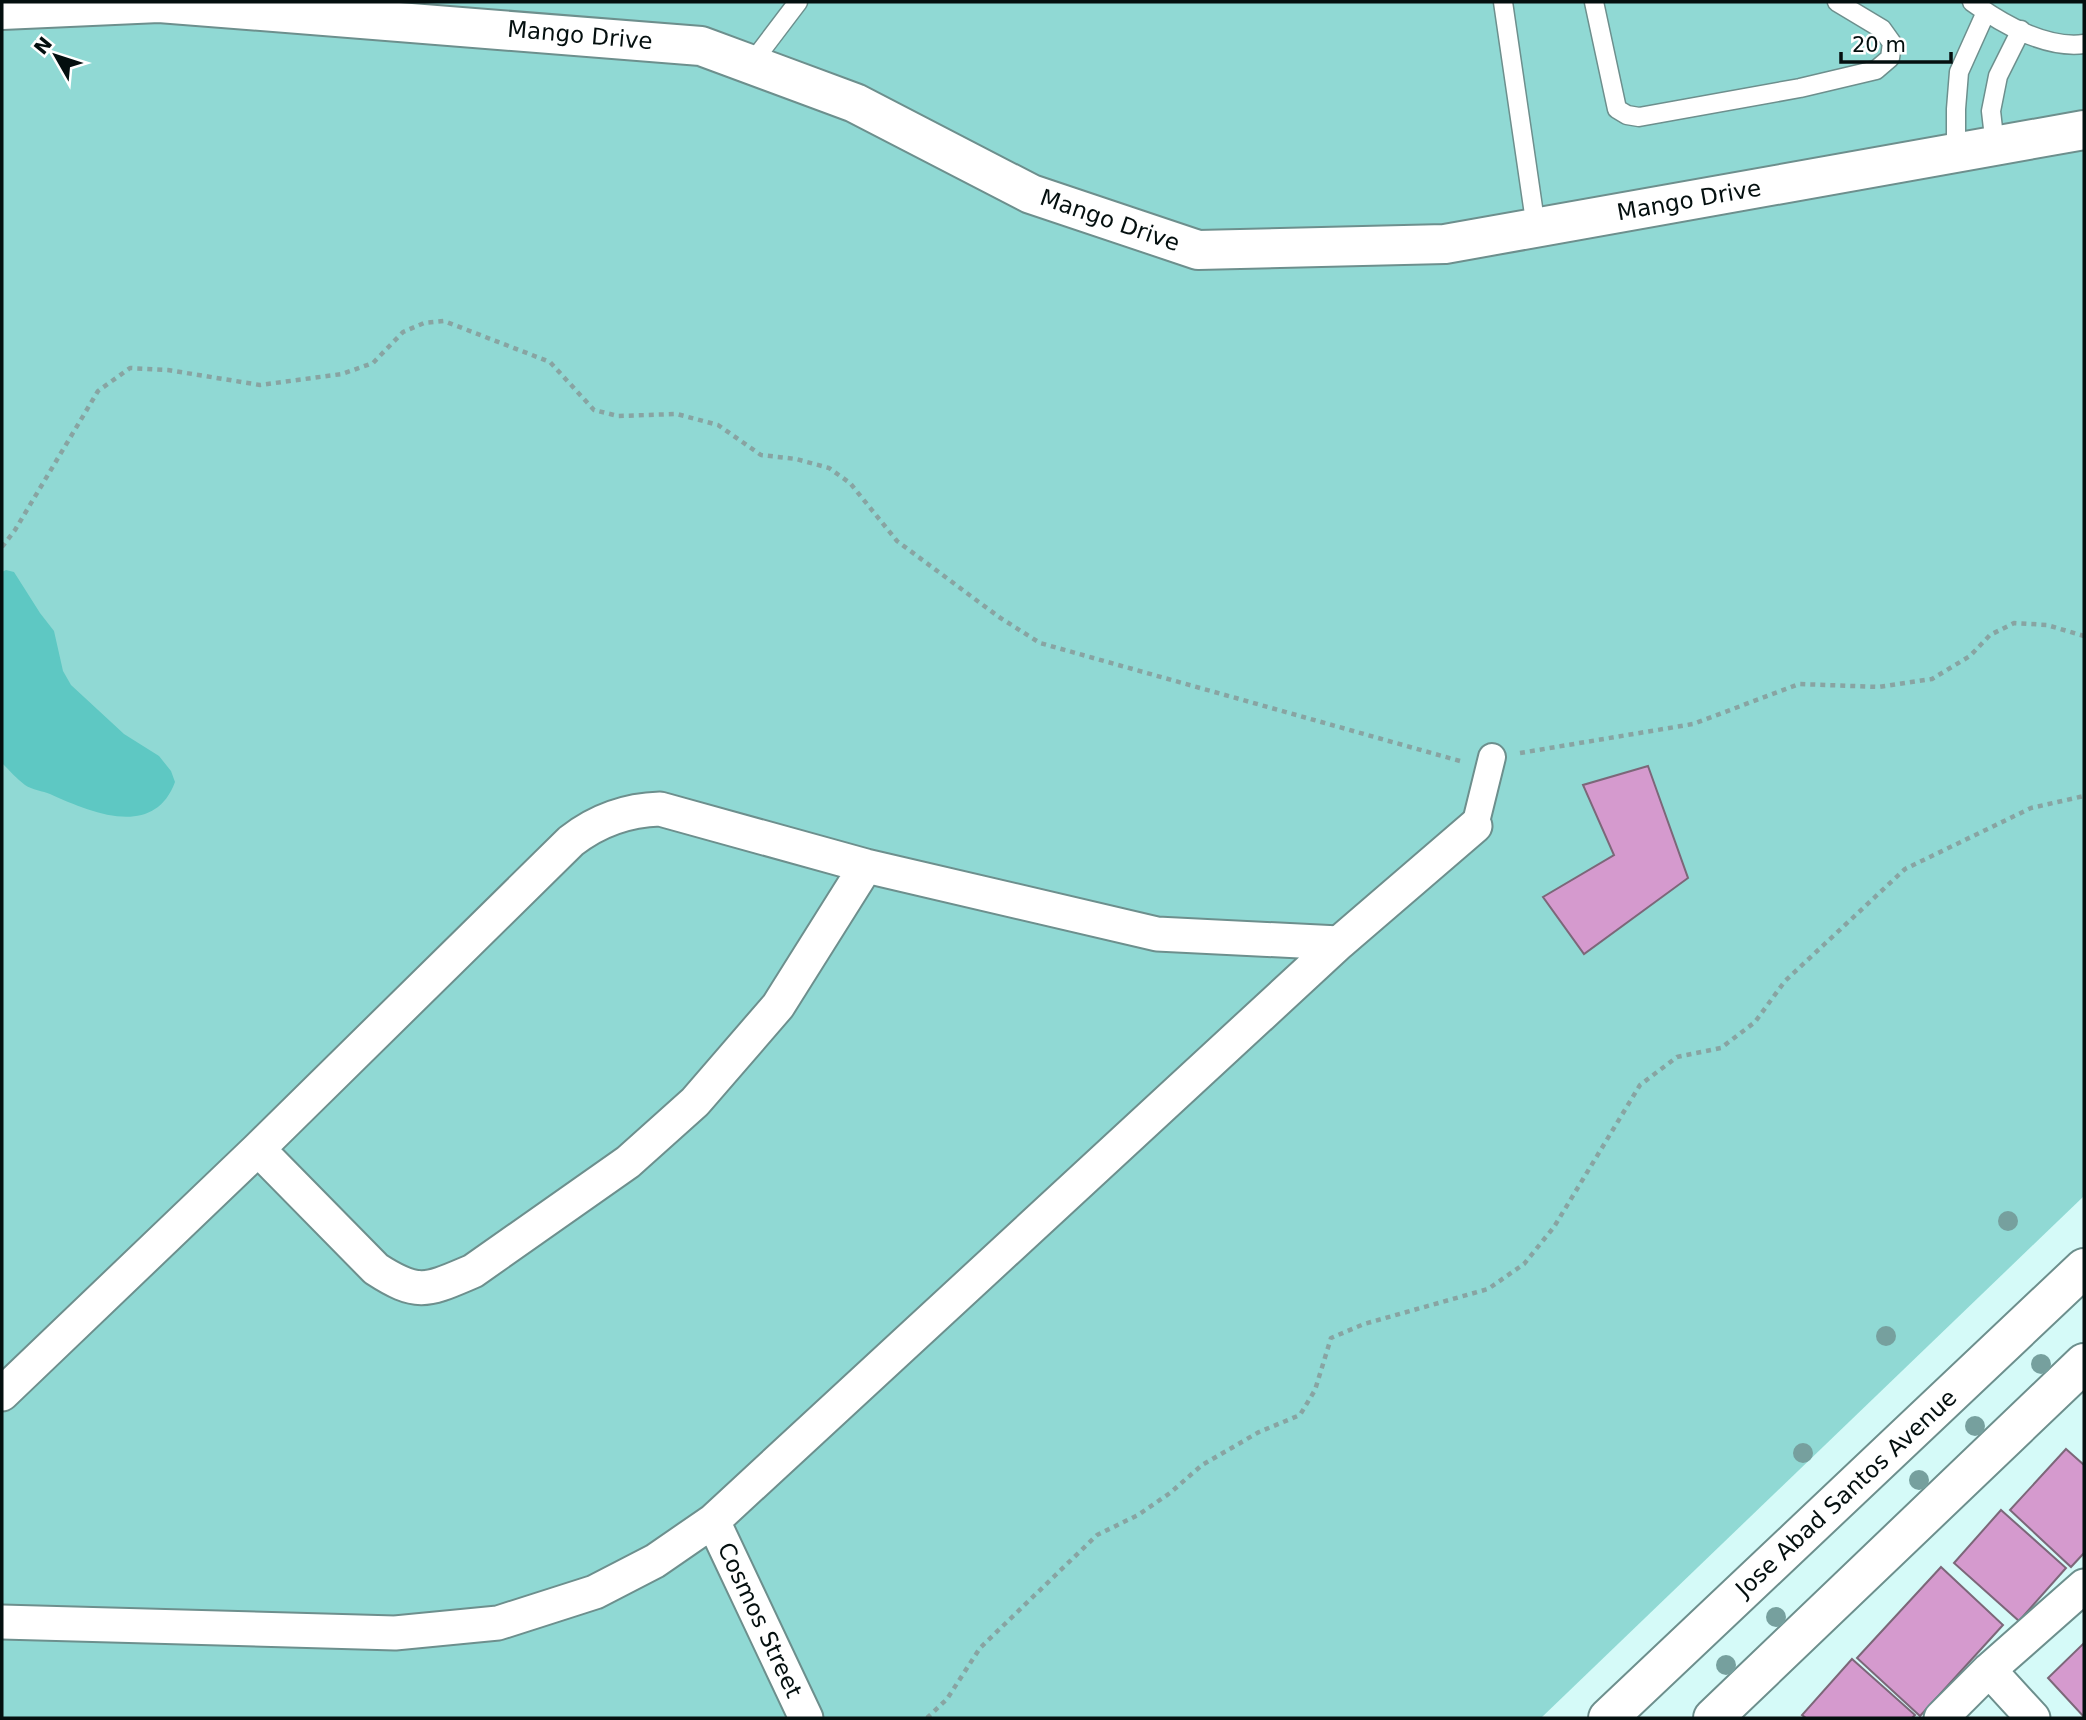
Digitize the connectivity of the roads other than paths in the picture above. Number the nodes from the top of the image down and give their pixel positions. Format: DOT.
graph roads {
  1 [pos="157,2"];
  2 [pos="798,2"];
  3 [pos="1503,2"];
  4 [pos="1594,2"];
  5 [pos="1837,2"];
  6 [pos="1979,7"];
  7 [pos="2,10"];
  8 [pos="2021,30"];
  9 [pos="2084,44"];
  10 [pos="751,64"];
  11 [pos="2084,130"];
  12 [pos="1995,146"];
  13 [pos="1956,152"];
  14 [pos="1536,228"];
  15 [pos="1492,757"];
  16 [pos="1475,826"];
  17 [pos="866,866"];
  18 [pos="1339,943"];
  19 [pos="258,1149"];
  20 [pos="2084,1268"];
  21 [pos="2084,1363"];
  22 [pos="2,1394"];
  23 [pos="713,1521"];
  24 [pos="2084,1586"];
  25 [pos="2,1622"];
  26 [pos="1989,1670"];
  27 [pos="807,1718"];
  28 [pos="1608,1718"];
  29 [pos="1713,1718"];
  30 [pos="1941,1718"];
  31 [pos="2033,1718"];
  1 -- 7 [label="street, Mango Drive"];
  1 -- 10 [label="street, Mango Drive"];
  2 -- 10 [label="lane"];
  3 -- 14 [label="lane"];
  4 -- 5 [label="lane"];
  6 -- 8 [label="lane"];
  6 -- 13 [label="lane"];
  8 -- 9 [label="lane"];
  8 -- 12 [label="lane"];
  10 -- 14 [label="street, Mango Drive"];
  11 -- 12 [label="street, Mango Drive"];
  12 -- 13 [label="street, Mango Drive"];
  13 -- 14 [label="street, Mango Drive"];
  15 -- 16 [label="street"];
  16 -- 18 [label="street"];
  17 -- 18 [label="street"];
  17 -- 19 [label="street"];
  17 -- 19 [label="street"];
  18 -- 23 [label="street"];
  19 -- 22 [label="street"];
  20 -- 28 [label="street, Jose Abad Santos Avenue"];
  21 -- 29 [label="street"];
  23 -- 25 [label="street"];
  23 -- 27 [label="street, Cosmos Street"];
  24 -- 26 [label="street"];
  26 -- 30 [label="street"];
  26 -- 31 [label="street"];
}
